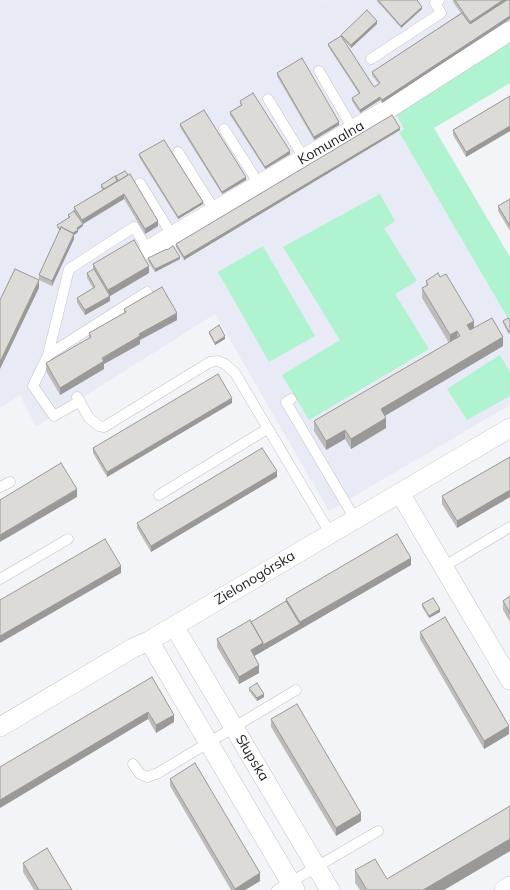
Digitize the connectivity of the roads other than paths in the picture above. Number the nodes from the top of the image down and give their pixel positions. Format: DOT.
graph roads {
  1 [pos="436,1"];
  2 [pos="510,30"];
  3 [pos="371,59"];
  4 [pos="318,71"];
  5 [pos="268,99"];
  6 [pos="224,129"];
  7 [pos="353,129"];
  8 [pos="178,152"];
  9 [pos="304,158"];
  10 [pos="140,182"];
  11 [pos="259,184"];
  12 [pos="215,211"];
  13 [pos="172,235"];
  14 [pos="148,250"];
  15 [pos="147,292"];
  16 [pos="48,355"];
  17 [pos="290,399"];
  18 [pos="267,428"];
  19 [pos="510,428"];
  20 [pos="10,482"];
  21 [pos="0,487"];
  22 [pos="400,493"];
  23 [pos="159,495"];
  24 [pos="355,519"];
  25 [pos="510,527"];
  26 [pos="330,533"];
  27 [pos="68,539"];
  28 [pos="443,567"];
  29 [pos="0,579"];
  30 [pos="174,626"];
  31 [pos="149,641"];
  32 [pos="510,680"];
  33 [pos="296,690"];
  34 [pos="0,727"];
  35 [pos="234,728"];
  36 [pos="210,743"];
  37 [pos="133,764"];
  38 [pos="378,831"];
  39 [pos="317,867"];
  40 [pos="510,886"];
  41 [pos="288,887"];
  42 [pos="330,890"];
  43 [pos="504,890"];
  1 -- 3 [label="lane"];
  2 -- 7 [label="street, Komunalna"];
  4 -- 7 [label="lane"];
  5 -- 9 [label="lane"];
  6 -- 11 [label="lane"];
  7 -- 9 [label="street, Komunalna"];
  8 -- 12 [label="lane"];
  9 -- 11 [label="street, Komunalna"];
  10 -- 13 [label="lane"];
  11 -- 12 [label="street, Komunalna"];
  12 -- 13 [label="street, Komunalna"];
  13 -- 14 [label="street, Komunalna"];
  14 -- 16 [label="lane"];
  15 -- 16 [label="lane"];
  16 -- 18 [label="lane"];
  17 -- 24 [label="lane"];
  18 -- 23 [label="lane"];
  18 -- 26 [label="lane"];
  19 -- 22 [label="street, Zielonogórska"];
  20 -- 21 [label="lane"];
  22 -- 24 [label="street, Zielonogórska"];
  22 -- 28 [label="street"];
  24 -- 26 [label="street, Zielonogórska"];
  25 -- 28 [label="lane"];
  26 -- 30 [label="street, Zielonogórska"];
  27 -- 29 [label="lane"];
  28 -- 32 [label="street"];
  30 -- 31 [label="street, Zielonogórska"];
  30 -- 35 [label="street, Słupska"];
  31 -- 34 [label="street, Zielonogórska"];
  31 -- 36 [label="street, Słupska"];
  33 -- 35 [label="lane"];
  35 -- 36 [label="lane"];
  35 -- 39 [label="street, Słupska"];
  36 -- 37 [label="lane"];
  36 -- 41 [label="street, Słupska"];
  38 -- 39 [label="lane"];
  39 -- 41 [label="lane"];
  39 -- 42 [label="street, Słupska"];
  40 -- 43 [label="street"];
}
